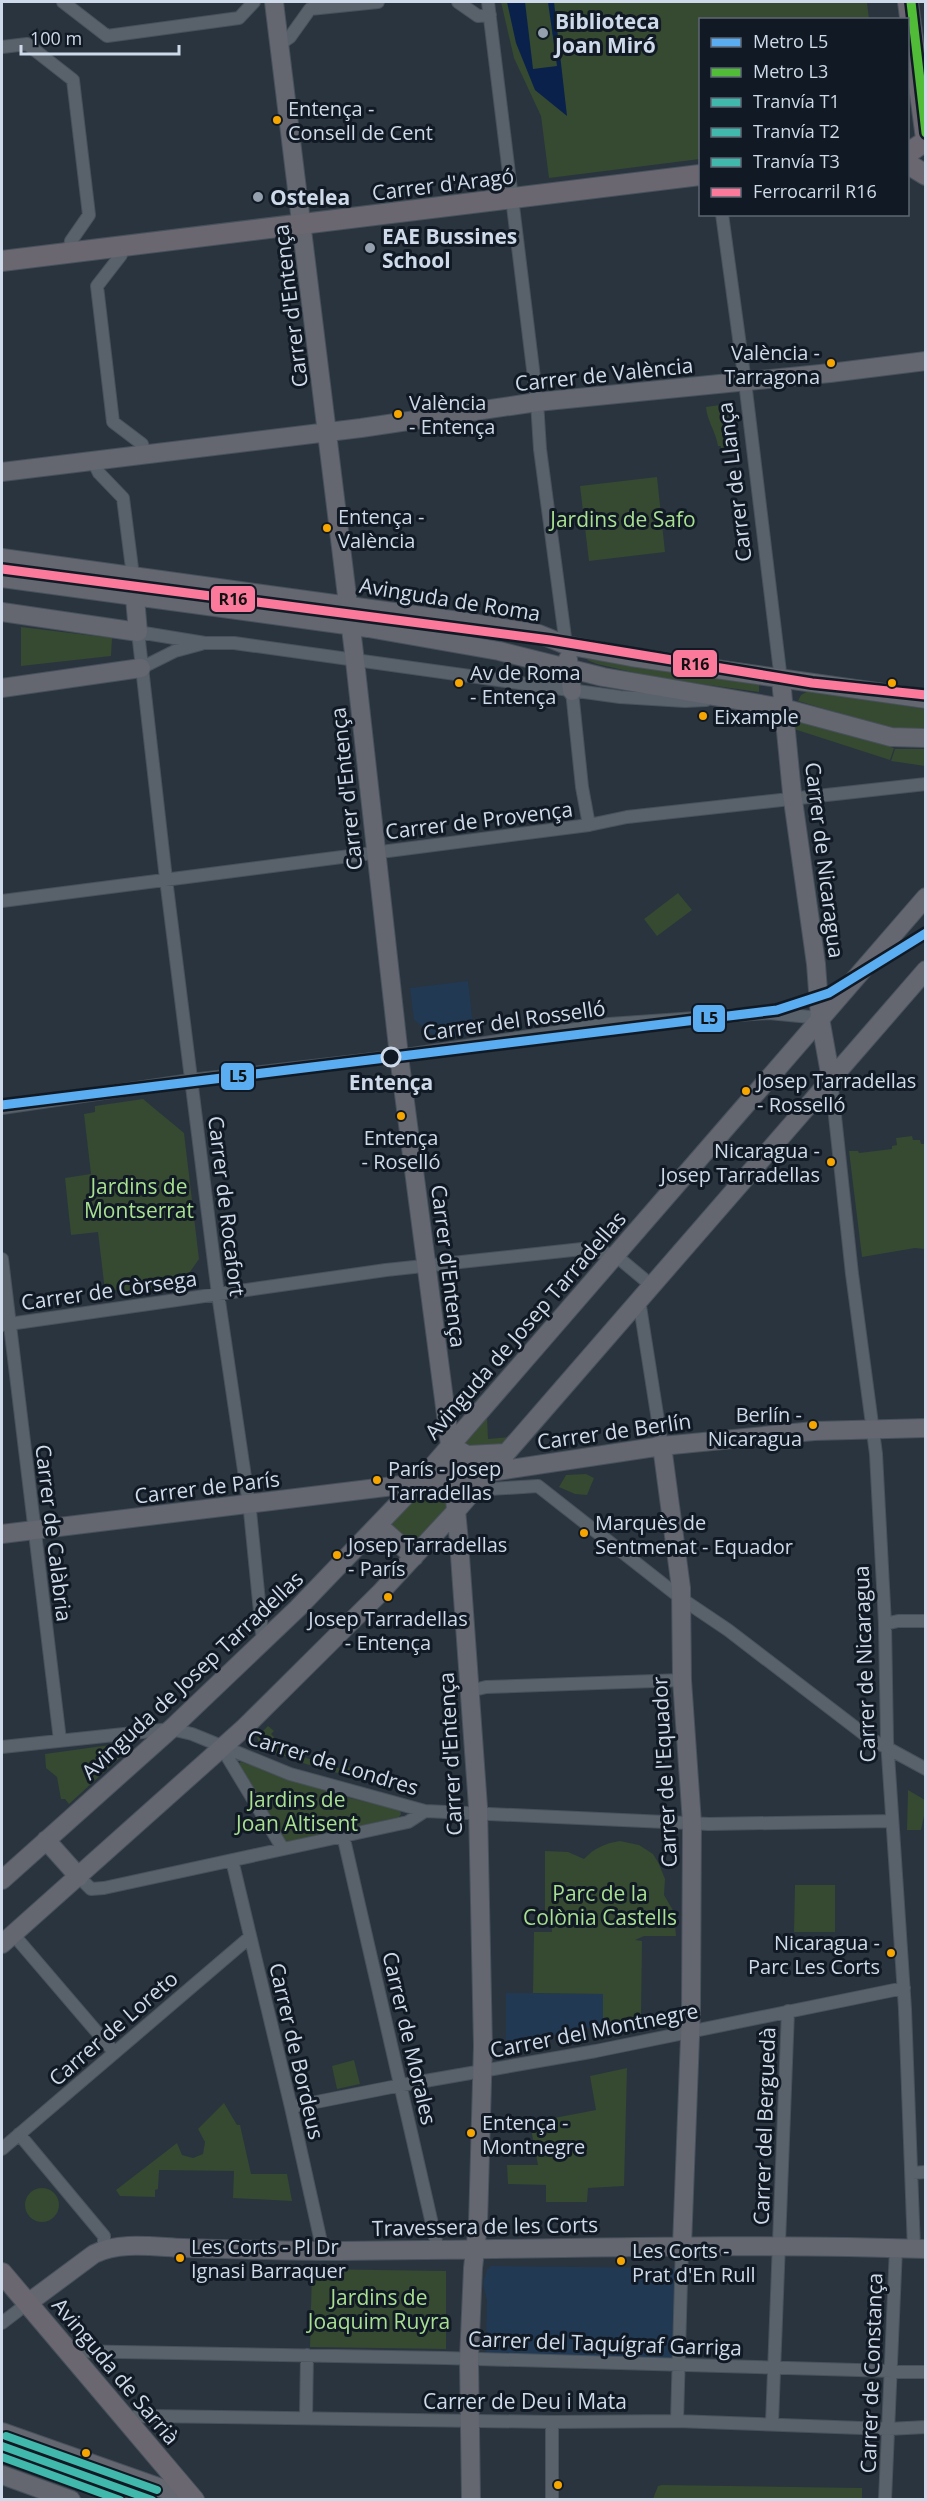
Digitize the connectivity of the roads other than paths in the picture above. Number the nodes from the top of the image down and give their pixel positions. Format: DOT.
graph roads {
  1 [pos="63,2"];
  2 [pos="254,2"];
  3 [pos="274,2"];
  4 [pos="378,2"];
  5 [pos="458,2"];
  6 [pos="488,2"];
  7 [pos="908,2"];
  8 [pos="490,15"];
  9 [pos="285,40"];
  10 [pos="2,47"];
  11 [pos="926,140"];
  12 [pos="909,152"];
  13 [pos="909,165"];
  14 [pos="699,175"];
  15 [pos="926,175"];
  16 [pos="513,200"];
  17 [pos="722,216"];
  18 [pos="303,224"];
  19 [pos="69,254"];
  20 [pos="117,255"];
  21 [pos="2,261"];
  22 [pos="926,361"];
  23 [pos="745,382"];
  24 [pos="537,402"];
  25 [pos="327,432"];
  26 [pos="145,454"];
  27 [pos="96,467"];
  28 [pos="2,472"];
  29 [pos="2,558"];
  30 [pos="133,576"];
  31 [pos="2,578"];
  32 [pos="135,597"];
  33 [pos="348,605"];
  34 [pos="2,612"];
  35 [pos="350,626"];
  36 [pos="138,633"];
  37 [pos="205,642"];
  38 [pos="566,645"];
  39 [pos="355,660"];
  40 [pos="141,668"];
  41 [pos="569,669"];
  42 [pos="781,680"];
  43 [pos="2,688"];
  44 [pos="572,691"];
  45 [pos="725,699"];
  46 [pos="926,699"];
  47 [pos="783,708"];
  48 [pos="926,738"];
  49 [pos="926,784"];
  50 [pos="793,799"];
  51 [pos="589,825"];
  52 [pos="376,852"];
  53 [pos="166,879"];
  54 [pos="926,897"];
  55 [pos="2,901"];
  56 [pos="926,969"];
  57 [pos="820,1018"];
  58 [pos="399,1056"];
  59 [pos="831,1079"];
  60 [pos="191,1080"];
  61 [pos="2,1108"];
  62 [pos="615,1255"];
  63 [pos="2,1259"];
  64 [pos="426,1265"];
  65 [pos="651,1284"];
  66 [pos="218,1294"];
  67 [pos="639,1300"];
  68 [pos="5,1325"];
  69 [pos="874,1428"];
  70 [pos="926,1428"];
  71 [pos="450,1445"];
  72 [pos="662,1446"];
  73 [pos="505,1453"];
  74 [pos="543,1463"];
  75 [pos="488,1473"];
  76 [pos="453,1478"];
  77 [pos="418,1483"];
  78 [pos="538,1486"];
  79 [pos="474,1490"];
  80 [pos="249,1504"];
  81 [pos="456,1511"];
  82 [pos="378,1525"];
  83 [pos="34,1531"];
  84 [pos="2,1534"];
  85 [pos="430,1539"];
  86 [pos="459,1542"];
  87 [pos="414,1557"];
  88 [pos="682,1599"];
  89 [pos="926,1621"];
  90 [pos="885,1624"];
  91 [pos="262,1642"];
  92 [pos="682,1680"];
  93 [pos="470,1691"];
  94 [pos="171,1729"];
  95 [pos="60,1740"];
  96 [pos="2,1747"];
  97 [pos="222,1748"];
  98 [pos="888,1749"];
  99 [pos="926,1769"];
  100 [pos="425,1811"];
  101 [pos="478,1815"];
  102 [pos="892,1821"];
  103 [pos="692,1823"];
  104 [pos="344,1835"];
  105 [pos="46,1840"];
  106 [pos="283,1849"];
  107 [pos="232,1860"];
  108 [pos="79,1877"];
  109 [pos="2,1880"];
  110 [pos="250,1937"];
  111 [pos="7,1939"];
  112 [pos="904,1988"];
  113 [pos="788,2011"];
  114 [pos="690,2031"];
  115 [pos="114,2052"];
  116 [pos="482,2073"];
  117 [pos="402,2085"];
  118 [pos="291,2107"];
  119 [pos="19,2134"];
  120 [pos="2,2149"];
  121 [pos="926,2172"];
  122 [pos="912,2173"];
  123 [pos="682,2246"];
  124 [pos="780,2247"];
  125 [pos="104,2249"];
  126 [pos="912,2249"];
  127 [pos="438,2250"];
  128 [pos="323,2251"];
  129 [pos="475,2251"];
  130 [pos="2,2272"];
  131 [pos="28,2303"];
  132 [pos="2,2323"];
  133 [pos="67,2351"];
  134 [pos="307,2355"];
  135 [pos="470,2359"];
  136 [pos="678,2364"];
  137 [pos="773,2367"];
  138 [pos="891,2371"];
  139 [pos="926,2372"];
  140 [pos="306,2417"];
  141 [pos="124,2418"];
  142 [pos="470,2421"];
  143 [pos="677,2421"];
  144 [pos="552,2422"];
  145 [pos="772,2423"];
  146 [pos="926,2427"];
  147 [pos="888,2429"];
  148 [pos="2,2432"];
  149 [pos="2,2475"];
  150 [pos="71,2499"];
  151 [pos="194,2499"];
  152 [pos="471,2499"];
  153 [pos="552,2499"];
  154 [pos="885,2499"];
  1 -- 2 [label="street"];
  3 -- 9 [label="main road, Carrer d'Entença"];
  4 -- 9 [label="street"];
  5 -- 8 [label="street"];
  6 -- 8 [label="street"];
  7 -- 11 [label="main road"];
  8 -- 16 [label="street"];
  9 -- 18 [label="main road, Carrer d'Entença"];
  10 -- 19 [label="street"];
  11 -- 12 [label="main road"];
  13 -- 15 [label="main road"];
  14 -- 16 [label="main road, Carrer d'Aragó"];
  16 -- 18 [label="main road, Carrer d'Aragó"];
  16 -- 24 [label="street"];
  17 -- 23 [label="street, Carrer de Llança"];
  18 -- 20 [label="main road, Carrer d'Aragó"];
  18 -- 25 [label="main road, Carrer d'Entença"];
  19 -- 20 [label="main road, Carrer d'Aragó"];
  19 -- 21 [label="main road, Carrer d'Aragó"];
  20 -- 26 [label="street"];
  22 -- 23 [label="main road, Carrer de València"];
  23 -- 24 [label="main road, Carrer de València"];
  23 -- 42 [label="street, Carrer de Llança"];
  24 -- 25 [label="main road, Carrer de València"];
  24 -- 38 [label="street"];
  25 -- 26 [label="main road, Carrer de València"];
  25 -- 33 [label="main road, Carrer d'Entença"];
  26 -- 27 [label="main road, Carrer de València"];
  27 -- 28 [label="main road, Carrer de València"];
  27 -- 30 [label="street"];
  29 -- 30 [label="main road, Avinguda de Roma"];
  30 -- 32 [label="main road"];
  30 -- 33 [label="main road, Avinguda de Roma"];
  31 -- 32 [label="main road, Avinguda de Roma"];
  32 -- 35 [label="main road, Avinguda de Roma"];
  32 -- 36 [label="main road"];
  33 -- 35 [label="main road, Carrer d'Entença"];
  33 -- 38 [label="main road, Avinguda de Roma"];
  34 -- 36 [label="main road"];
  35 -- 39 [label="main road, Carrer d'Entença"];
  35 -- 41 [label="main road, Avinguda de Roma"];
  36 -- 37 [label="street, Avinguda de Roma"];
  36 -- 40 [label="street, Carrer de Rocafort"];
  37 -- 39 [label="street, Avinguda de Roma"];
  37 -- 40 [label="street"];
  38 -- 41 [label="main road"];
  38 -- 42 [label="main road, Avinguda de Roma"];
  39 -- 44 [label="street, Avinguda de Roma"];
  39 -- 52 [label="main road, Carrer d'Entença"];
  40 -- 43 [label="main road"];
  40 -- 53 [label="street, Carrer de Rocafort"];
  41 -- 44 [label="main road"];
  41 -- 45 [label="main road, Avinguda de Roma"];
  42 -- 46 [label="main road, Avinguda de Roma"];
  42 -- 47 [label="main road, Carrer de Llança"];
  44 -- 45 [label="street, Avinguda de Roma"];
  44 -- 51 [label="street"];
  45 -- 47 [label="main road, Avinguda de Roma"];
  47 -- 48 [label="main road, Avinguda de Roma"];
  47 -- 50 [label="main road, Carrer de Nicaragua"];
  49 -- 50 [label="street, Carrer de Provença"];
  50 -- 51 [label="street, Carrer de Provença"];
  50 -- 57 [label="main road, Carrer de Nicaragua"];
  51 -- 52 [label="street, Carrer de Provença"];
  52 -- 53 [label="street, Carrer de Provença"];
  52 -- 58 [label="main road, Carrer d'Entença"];
  53 -- 55 [label="street, Carrer de Provença"];
  53 -- 60 [label="street, Carrer de Rocafort"];
  54 -- 57 [label="main road, Avinguda de Josep Tarradellas"];
  56 -- 59 [label="main road"];
  57 -- 58 [label="street, Carrer del Rosselló"];
  57 -- 59 [label="main road, Carrer de Nicaragua"];
  57 -- 62 [label="main road, Avinguda de Josep Tarradellas"];
  58 -- 60 [label="street, Carrer del Rosselló"];
  58 -- 64 [label="main road, Carrer d'Entença"];
  59 -- 65 [label="main road"];
  59 -- 69 [label="street, Carrer de Nicaragua"];
  60 -- 61 [label="street, Carrer del Rosselló"];
  60 -- 66 [label="street, Carrer de Rocafort"];
  62 -- 64 [label="street, Carrer de Còrsega"];
  62 -- 65 [label="street"];
  62 -- 71 [label="main road, Avinguda de Josep Tarradellas"];
  63 -- 68 [label="street, Carrer de Calàbria"];
  64 -- 66 [label="street, Carrer de Còrsega"];
  64 -- 71 [label="main road, Carrer d'Entença"];
  65 -- 67 [label="main road"];
  66 -- 68 [label="street, Carrer de Còrsega"];
  66 -- 80 [label="street, Carrer de Rocafort"];
  67 -- 72 [label="street, Carrer de l'Equador"];
  67 -- 73 [label="main road"];
  68 -- 83 [label="street, Carrer de Calàbria"];
  69 -- 70 [label="main road, Carrer de Berlín"];
  69 -- 72 [label="main road, Carrer de Berlín"];
  69 -- 90 [label="street, Carrer de Nicaragua"];
  71 -- 73 [label="main road"];
  71 -- 76 [label="main road, Carrer d'Entença"];
  71 -- 77 [label="main road, Avinguda de Josep Tarradellas"];
  72 -- 74 [label="main road, Carrer de Berlín"];
  72 -- 88 [label="main road, Carrer de l'Equador"];
  73 -- 75 [label="main road"];
  74 -- 75 [label="main road, Carrer de Berlín"];
  74 -- 78 [label="street"];
  75 -- 76 [label="main road"];
  75 -- 79 [label="main road"];
  76 -- 77 [label="main road"];
  76 -- 79 [label="street"];
  76 -- 81 [label="main road, Carrer d'Entença"];
  77 -- 80 [label="main road, Carrer de París"];
  77 -- 82 [label="main road, Avinguda de Josep Tarradellas"];
  78 -- 79 [label="street"];
  78 -- 88 [label="street"];
  79 -- 81 [label="main road"];
  80 -- 83 [label="main road, Carrer de París"];
  80 -- 91 [label="street, Carrer de Rocafort"];
  81 -- 85 [label="main road"];
  81 -- 86 [label="main road, Carrer d'Entença"];
  82 -- 87 [label="main road"];
  82 -- 91 [label="main road, Avinguda de Josep Tarradellas"];
  83 -- 84 [label="main road, Carrer de París"];
  83 -- 95 [label="street, Carrer de Calàbria"];
  85 -- 86 [label="main road"];
  85 -- 87 [label="main road"];
  86 -- 93 [label="main road, Carrer d'Entença"];
  87 -- 97 [label="main road"];
  88 -- 92 [label="main road, Carrer de l'Equador"];
  88 -- 98 [label="street"];
  89 -- 90 [label="street"];
  90 -- 98 [label="street, Carrer de Nicaragua"];
  91 -- 94 [label="main road, Avinguda de Josep Tarradellas"];
  92 -- 93 [label="street"];
  92 -- 103 [label="main road, Carrer de l'Equador"];
  93 -- 101 [label="main road, Carrer d'Entença"];
  94 -- 95 [label="street, Carrer de Londres"];
  94 -- 97 [label="street, Carrer de Londres"];
  94 -- 105 [label="main road, Avinguda de Josep Tarradellas"];
  95 -- 96 [label="street, Carrer de Londres"];
  97 -- 100 [label="street, Carrer de Londres"];
  97 -- 106 [label="street"];
  97 -- 108 [label="main road"];
  98 -- 99 [label="street"];
  98 -- 102 [label="street, Carrer de Nicaragua"];
  100 -- 101 [label="street, Carrer de Londres"];
  100 -- 104 [label="street"];
  101 -- 103 [label="street, Carrer de Londres"];
  101 -- 116 [label="main road, Carrer d'Entença"];
  102 -- 103 [label="street, Carrer de Londres"];
  102 -- 112 [label="street, Carrer de Nicaragua"];
  103 -- 114 [label="main road, Carrer de l'Equador"];
  104 -- 106 [label="street"];
  104 -- 117 [label="street, Carrer de Morales"];
  105 -- 108 [label="main road"];
  105 -- 109 [label="main road, Avinguda de Josep Tarradellas"];
  106 -- 107 [label="street"];
  107 -- 108 [label="street"];
  107 -- 110 [label="street, Carrer de Bordeus"];
  108 -- 111 [label="main road"];
  110 -- 115 [label="street, Carrer de Loreto"];
  110 -- 118 [label="street, Carrer de Bordeus"];
  111 -- 115 [label="street"];
  112 -- 113 [label="street, Carrer del Montnegre"];
  112 -- 122 [label="street, Carrer de Nicaragua"];
  113 -- 114 [label="street, Carrer del Montnegre"];
  113 -- 124 [label="street, Carrer del Berguedà"];
  114 -- 116 [label="street, Carrer del Montnegre"];
  114 -- 123 [label="main road, Carrer de l'Equador"];
  115 -- 119 [label="street, Carrer de Loreto"];
  116 -- 117 [label="street, Carrer del Montnegre"];
  116 -- 129 [label="main road, Carrer d'Entença"];
  117 -- 118 [label="street, Carrer del Montnegre"];
  117 -- 127 [label="street, Carrer de Morales"];
  118 -- 128 [label="street, Carrer de Bordeus"];
  119 -- 120 [label="street, Carrer de Loreto"];
  119 -- 125 [label="street"];
  121 -- 122 [label="street"];
  122 -- 126 [label="street, Carrer de Nicaragua"];
  123 -- 124 [label="main road, Travessera de les Corts"];
  123 -- 129 [label="main road, Travessera de les Corts"];
  123 -- 136 [label="street"];
  124 -- 126 [label="main road, Travessera de les Corts"];
  124 -- 137 [label="street, Carrer del Berguedà"];
  125 -- 128 [label="main road, Travessera de les Corts"];
  125 -- 131 [label="main road, Travessera de les Corts"];
  126 -- 138 [label="street, Carrer de Constança"];
  127 -- 128 [label="main road, Travessera de les Corts"];
  127 -- 129 [label="main road, Travessera de les Corts"];
  129 -- 135 [label="main road, Carrer d'Entença"];
  130 -- 131 [label="main road, Avinguda de Sarrià"];
  131 -- 132 [label="street"];
  131 -- 133 [label="main road, Avinguda de Sarrià"];
  133 -- 134 [label="street, Carrer del Taquígraf Garriga"];
  133 -- 141 [label="main road, Avinguda de Sarrià"];
  134 -- 135 [label="street, Carrer del Taquígraf Garriga"];
  134 -- 140 [label="street"];
  135 -- 136 [label="street, Carrer del Taquígraf Garriga"];
  135 -- 142 [label="main road, Carrer d'Entença"];
  136 -- 137 [label="street, Carrer del Taquígraf Garriga"];
  136 -- 143 [label="street"];
  137 -- 138 [label="street, Carrer del Taquígraf Garriga"];
  137 -- 145 [label="street, Carrer del Berguedà"];
  138 -- 139 [label="street, Carrer del Taquígraf Garriga"];
  138 -- 147 [label="street, Carrer de Constança"];
  140 -- 141 [label="street, Carrer de Deu i Mata"];
  140 -- 142 [label="street, Carrer de Deu i Mata"];
  141 -- 151 [label="main road, Avinguda de Sarrià"];
  142 -- 144 [label="street, Carrer de Deu i Mata"];
  142 -- 152 [label="main road, Carrer d'Entença"];
  143 -- 144 [label="street, Carrer de Deu i Mata"];
  143 -- 145 [label="street, Carrer de Deu i Mata"];
  144 -- 153 [label="street"];
  145 -- 147 [label="street, Carrer de Deu i Mata"];
  146 -- 147 [label="street, Carrer de Deu i Mata"];
  147 -- 154 [label="street, Carrer de Constança"];
  148 -- 151 [label="main road"];
  149 -- 150 [label="main road"];
}
